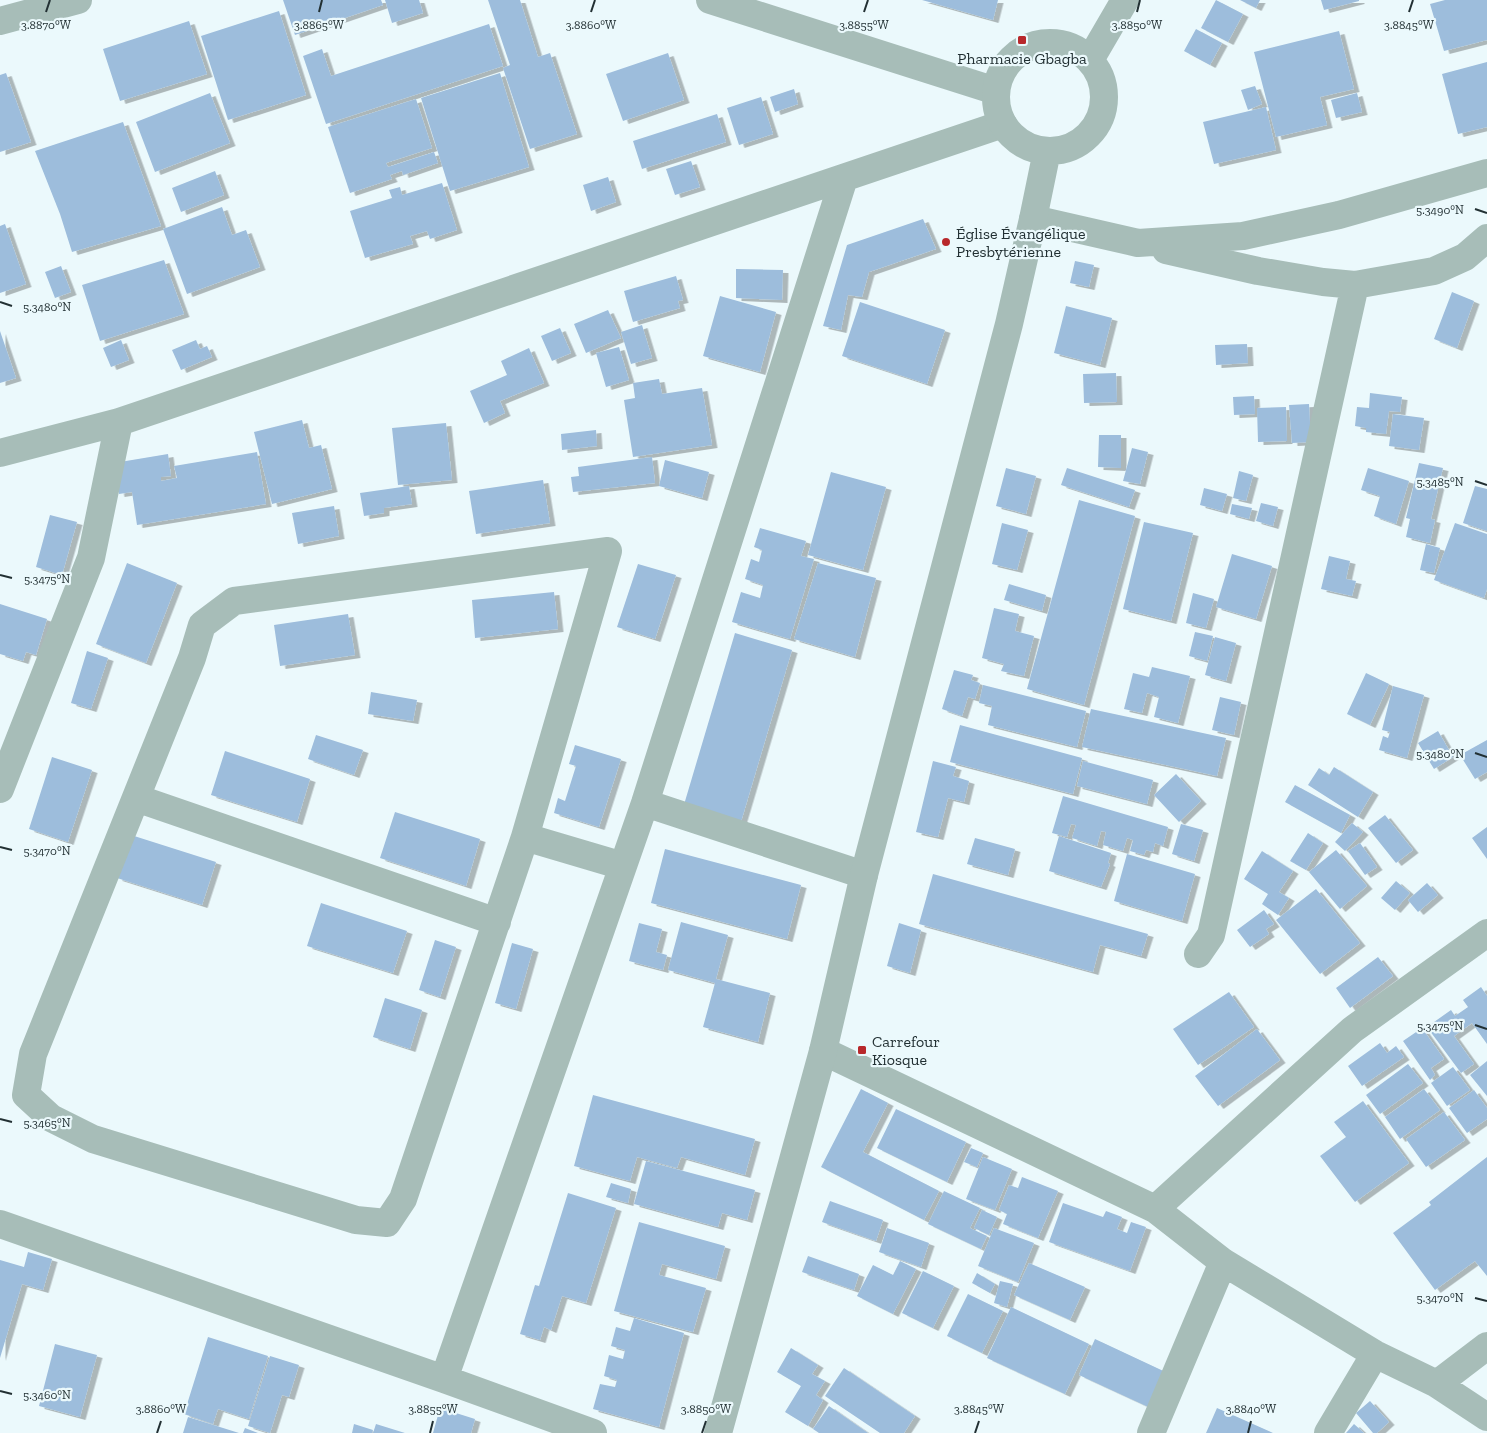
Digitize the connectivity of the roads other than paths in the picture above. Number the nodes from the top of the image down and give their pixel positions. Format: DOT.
graph roads {
  1 [pos="78,0"];
  2 [pos="710,0"];
  3 [pos="1125,0"];
  4 [pos="0,21"];
  5 [pos="1090,60"];
  6 [pos="996,91"];
  7 [pos="1003,124"];
  8 [pos="1047,151"];
  9 [pos="1487,173"];
  10 [pos="844,178"];
  11 [pos="1033,220"];
  12 [pos="1487,238"];
  13 [pos="1138,243"];
  14 [pos="1355,285"];
  15 [pos="119,422"];
  16 [pos="0,453"];
  17 [pos="0,789"];
  18 [pos="136,798"];
  19 [pos="645,803"];
  20 [pos="525,837"];
  21 [pos="623,866"];
  22 [pos="864,875"];
  23 [pos="497,922"];
  24 [pos="1487,933"];
  25 [pos="1198,954"];
  26 [pos="824,1051"];
  27 [pos="1155,1210"];
  28 [pos="0,1224"];
  29 [pos="1223,1262"];
  30 [pos="1487,1346"];
  31 [pos="1375,1354"];
  32 [pos="444,1379"];
  33 [pos="1437,1384"];
  34 [pos="1487,1418"];
  35 [pos="593,1433"];
  36 [pos="718,1433"];
  37 [pos="1151,1433"];
  38 [pos="1328,1433"];
  1 -- 4 [label="street"];
  2 -- 6 [label="street"];
  3 -- 5 [label="street"];
  5 -- 6 [label="street"];
  5 -- 8 [label="street"];
  6 -- 7 [label="street"];
  7 -- 8 [label="street"];
  7 -- 10 [label="street"];
  8 -- 11 [label="street"];
  9 -- 13 [label="street"];
  10 -- 15 [label="street"];
  10 -- 19 [label="street"];
  11 -- 13 [label="street"];
  11 -- 22 [label="street"];
  12 -- 14 [label="street"];
  13 -- 14 [label="street"];
  14 -- 25 [label="street"];
  15 -- 16 [label="street"];
  15 -- 17 [label="street"];
  18 -- 20 [label="street"];
  18 -- 23 [label="street"];
  18 -- 23 [label="street"];
  19 -- 21 [label="street"];
  19 -- 22 [label="street"];
  20 -- 21 [label="street"];
  20 -- 23 [label="street"];
  21 -- 32 [label="street"];
  22 -- 26 [label="street"];
  24 -- 27 [label="street"];
  26 -- 27 [label="street"];
  26 -- 36 [label="street"];
  27 -- 29 [label="street"];
  28 -- 32 [label="street"];
  29 -- 31 [label="street"];
  29 -- 37 [label="street"];
  30 -- 33 [label="street"];
  31 -- 33 [label="street"];
  31 -- 38 [label="street"];
  32 -- 35 [label="street"];
  33 -- 34 [label="street"];
}
